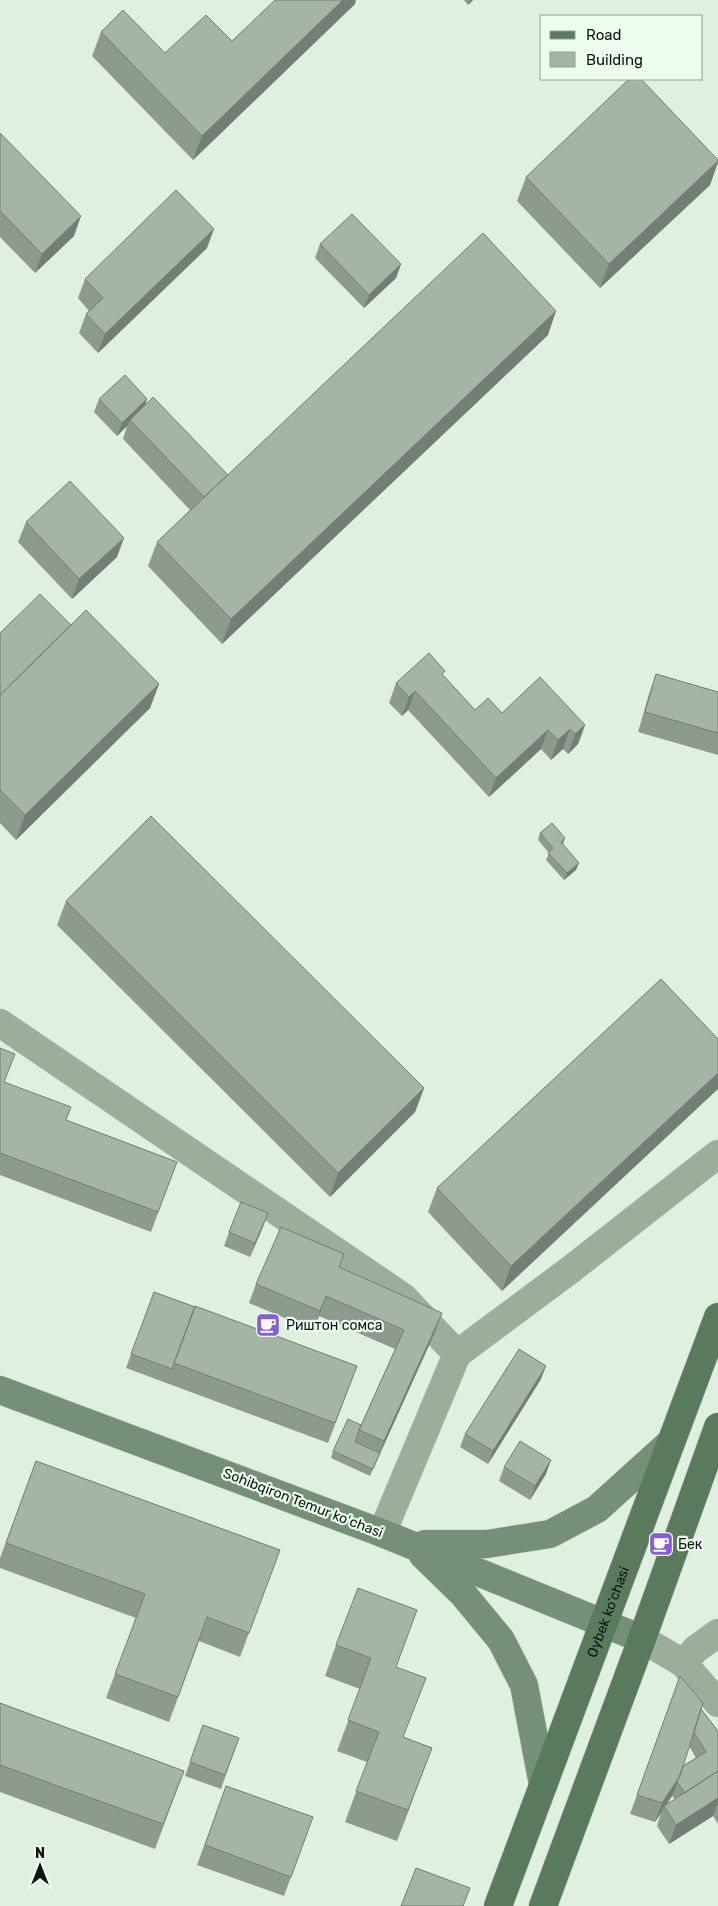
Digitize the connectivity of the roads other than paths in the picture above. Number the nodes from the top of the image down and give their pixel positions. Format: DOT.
graph roads {
  1 [pos="0,1023"];
  2 [pos="718,1154"];
  3 [pos="718,1317"];
  4 [pos="457,1354"];
  5 [pos="0,1390"];
  6 [pos="718,1427"];
  7 [pos="670,1444"];
  8 [pos="382,1533"];
  9 [pos="410,1544"];
  10 [pos="603,1624"];
  11 [pos="718,1633"];
  12 [pos="642,1639"];
  13 [pos="684,1663"];
  14 [pos="718,1703"];
  15 [pos="543,1785"];
  16 [pos="498,1906"];
  17 [pos="543,1906"];
  1 -- 4 [label="street"];
  2 -- 4 [label="street"];
  3 -- 7 [label="main road, Oybek ko‘chasi"];
  4 -- 8 [label="street"];
  5 -- 8 [label="main road, Sohibqiron Temur koʻchasi"];
  6 -- 12 [label="main road"];
  7 -- 9 [label="main road"];
  7 -- 10 [label="main road, Oybek ko‘chasi"];
  8 -- 9 [label="main road, Sohibqiron Temur koʻchasi"];
  9 -- 10 [label="main road, Sohibqiron Temur koʻchasi"];
  9 -- 15 [label="main road"];
  10 -- 12 [label="main road, Sohibqiron Temur koʻchasi"];
  10 -- 15 [label="main road, Oybek ko‘chasi"];
  11 -- 13 [label="street"];
  12 -- 13 [label="street"];
  12 -- 17 [label="main road"];
  13 -- 14 [label="street"];
  15 -- 16 [label="main road, Oybek ko‘chasi"];
}
